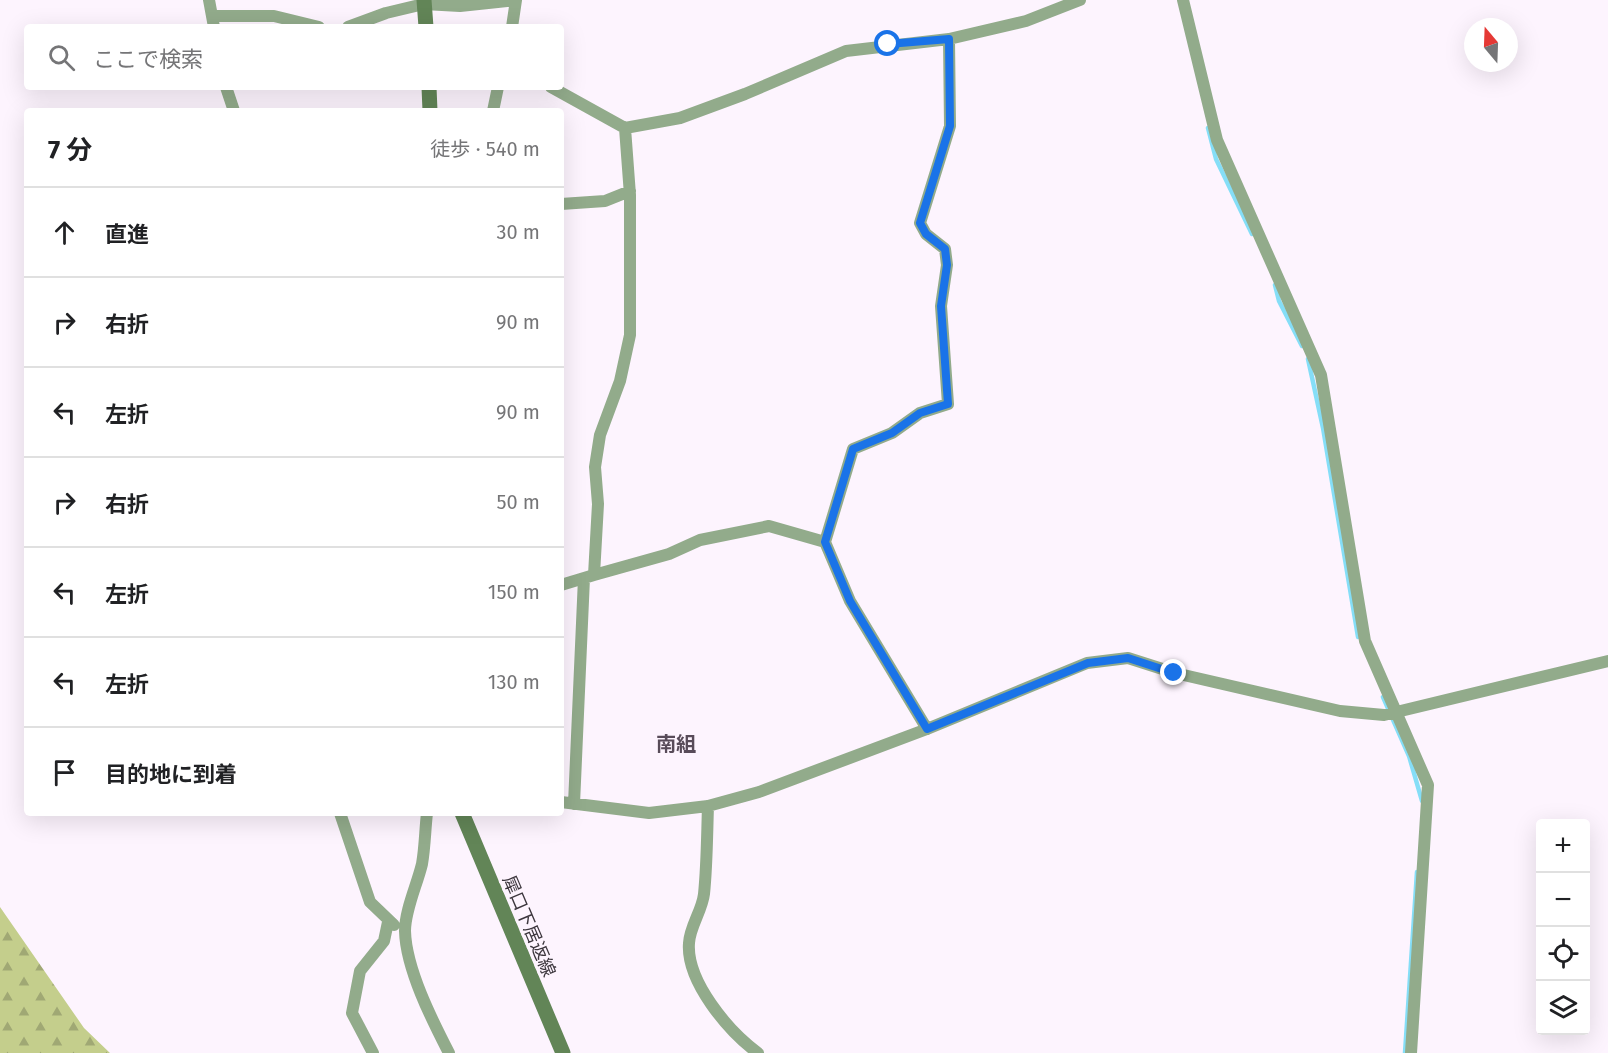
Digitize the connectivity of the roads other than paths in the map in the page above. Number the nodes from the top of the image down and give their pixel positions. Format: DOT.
graph roads {
  1 [pos="209,0"];
  2 [pos="516,0"];
  3 [pos="1080,0"];
  4 [pos="1184,0"];
  5 [pos="424,2"];
  6 [pos="213,21"];
  7 [pos="307,24"];
  8 [pos="356,24"];
  9 [pos="426,24"];
  10 [pos="512,24"];
  11 [pos="949,39"];
  12 [pos="227,90"];
  13 [pos="429,90"];
  14 [pos="497,90"];
  15 [pos="556,90"];
  16 [pos="233,108"];
  17 [pos="430,108"];
  18 [pos="494,108"];
  19 [pos="625,128"];
  20 [pos="630,191"];
  21 [pos="564,204"];
  22 [pos="825,542"];
  23 [pos="589,576"];
  24 [pos="564,584"];
  25 [pos="1608,661"];
  26 [pos="1397,711"];
  27 [pos="927,729"];
  28 [pos="567,803"];
  29 [pos="708,806"];
  30 [pos="341,816"];
  31 [pos="427,816"];
  32 [pos="463,816"];
  33 [pos="388,922"];
  34 [pos="405,930"];
  35 [pos="373,1053"];
  36 [pos="449,1053"];
  37 [pos="563,1053"];
  38 [pos="758,1053"];
  39 [pos="1411,1053"];
  1 -- 6 [label="street"];
  2 -- 5 [label="street"];
  2 -- 10 [label="street"];
  3 -- 11 [label="street"];
  4 -- 26 [label="street"];
  5 -- 8 [label="street"];
  5 -- 9 [label="main road"];
  6 -- 7 [label="street"];
  11 -- 19 [label="street"];
  11 -- 22 [label="street"];
  12 -- 16 [label="street"];
  13 -- 17 [label="main road"];
  14 -- 18 [label="street"];
  15 -- 19 [label="street"];
  19 -- 20 [label="street"];
  20 -- 21 [label="street"];
  20 -- 23 [label="street"];
  22 -- 23 [label="street"];
  22 -- 27 [label="street"];
  23 -- 24 [label="street"];
  23 -- 28 [label="street"];
  25 -- 26 [label="street"];
  26 -- 27 [label="street"];
  26 -- 39 [label="street"];
  27 -- 29 [label="street"];
  28 -- 29 [label="street"];
  29 -- 38 [label="street"];
  30 -- 33 [label="street"];
  31 -- 34 [label="street"];
  32 -- 37 [label="main road, 犀口下居返線"];
  33 -- 34 [label="street"];
  33 -- 35 [label="street"];
  34 -- 36 [label="street"];
}
